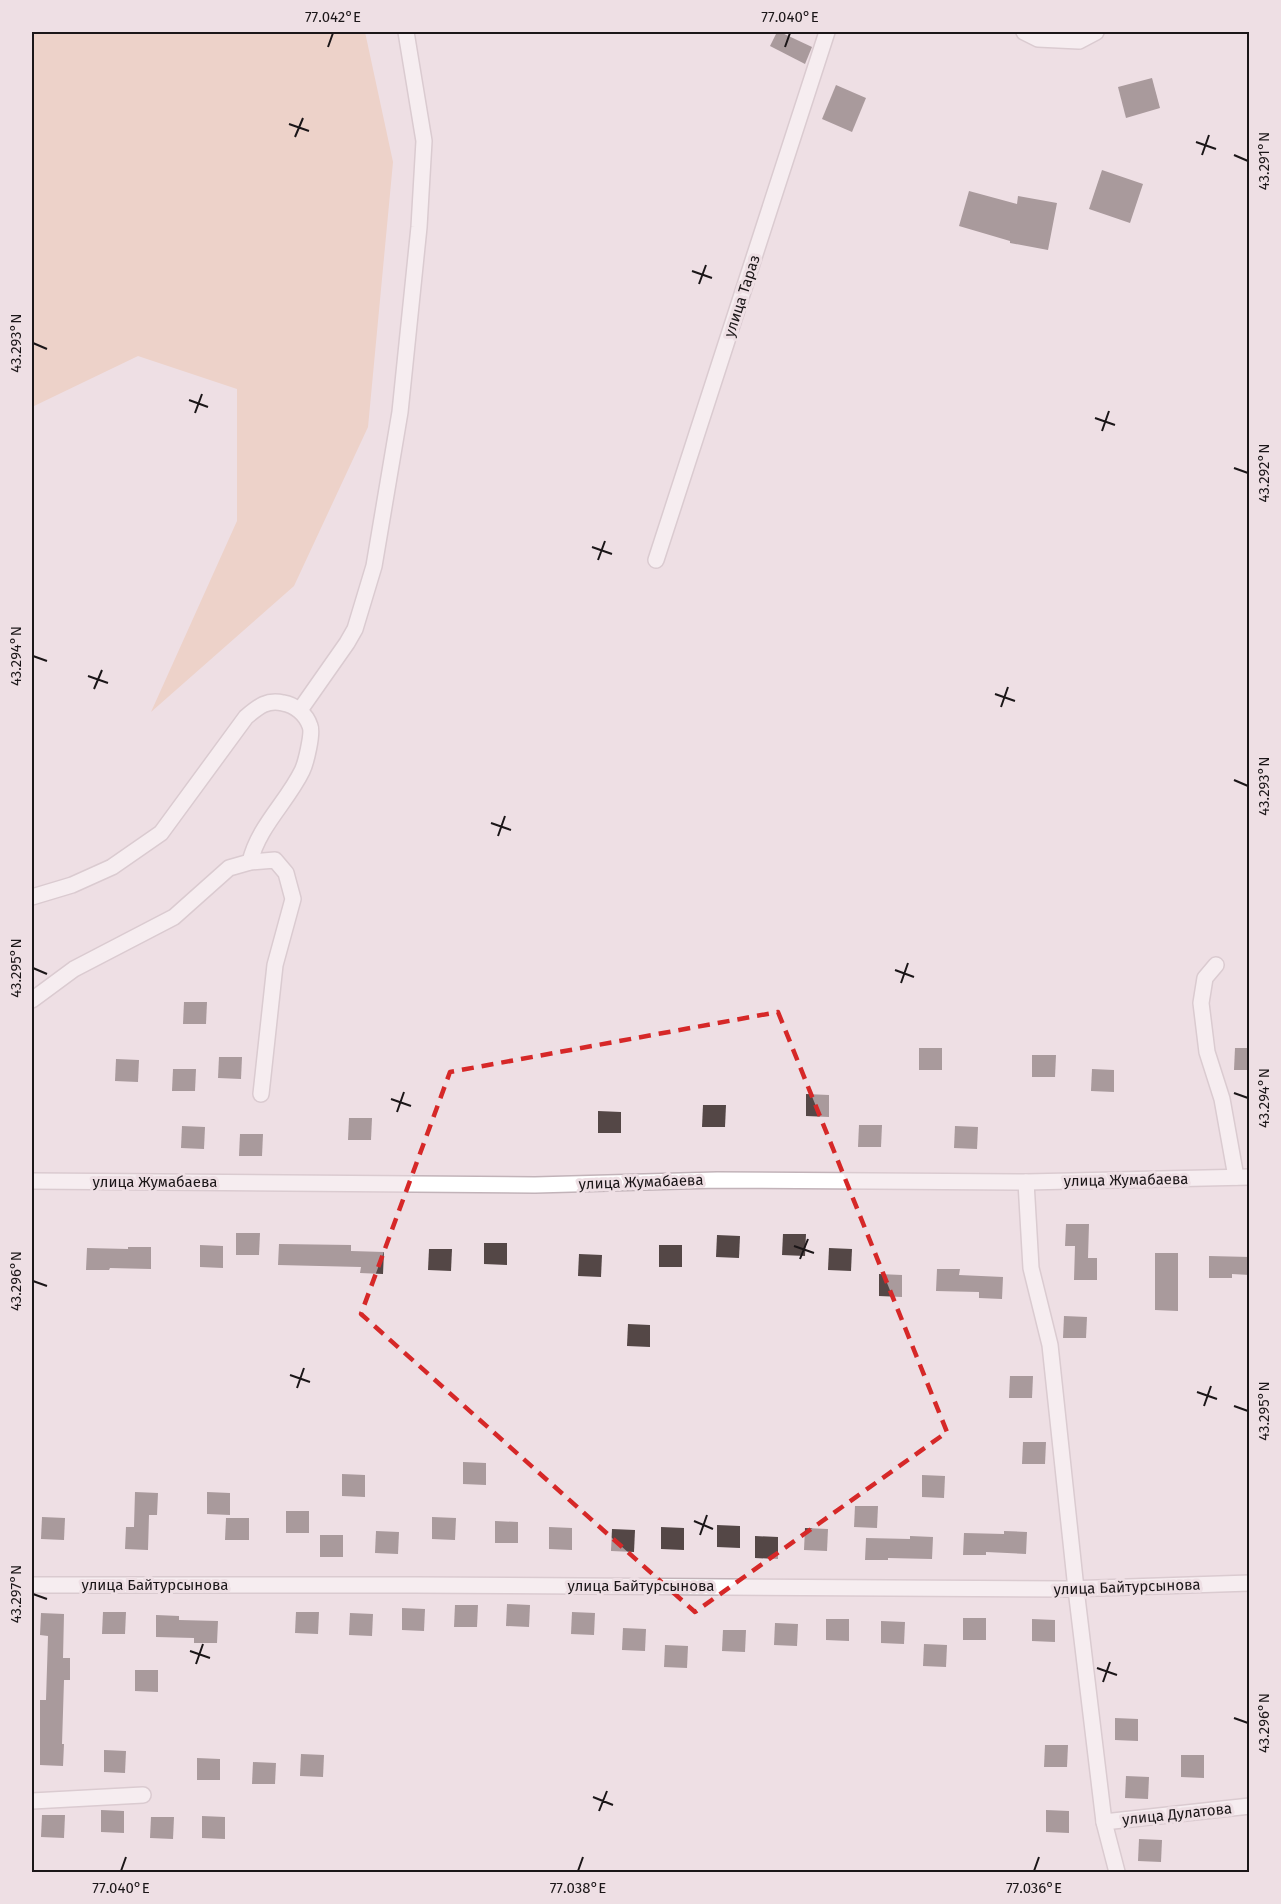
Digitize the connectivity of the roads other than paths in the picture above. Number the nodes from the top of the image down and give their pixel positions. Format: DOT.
graph roads {
  1 [pos="406,32"];
  2 [pos="827,32"];
  3 [pos="1024,32"];
  4 [pos="1096,32"];
  5 [pos="656,560"];
  6 [pos="300,710"];
  7 [pos="250,862"];
  8 [pos="32,897"];
  9 [pos="1216,965"];
  10 [pos="32,1000"];
  11 [pos="261,1094"];
  12 [pos="1243,1177"];
  13 [pos="32,1181"];
  14 [pos="1026,1182"];
  15 [pos="1250,1583"];
  16 [pos="32,1585"];
  17 [pos="1076,1589"];
  18 [pos="143,1795"];
  19 [pos="32,1801"];
  20 [pos="1250,1806"];
  21 [pos="1104,1822"];
  22 [pos="1117,1872"];
  1 -- 6 [label="street"];
  2 -- 5 [label="street, улица Тараз"];
  3 -- 4 [label="street"];
  6 -- 7 [label="street"];
  6 -- 8 [label="street"];
  7 -- 10 [label="street"];
  7 -- 11 [label="street"];
  9 -- 12 [label="street"];
  12 -- 14 [label="street, улица Жумабаева"];
  13 -- 14 [label="street, улица Жумабаева"];
  14 -- 17 [label="street"];
  15 -- 17 [label="street, улица Байтурсынова"];
  16 -- 17 [label="street, улица Байтурсынова"];
  17 -- 21 [label="street"];
  18 -- 19 [label="street"];
  20 -- 21 [label="street, улица Дулатова"];
  21 -- 22 [label="street"];
}
